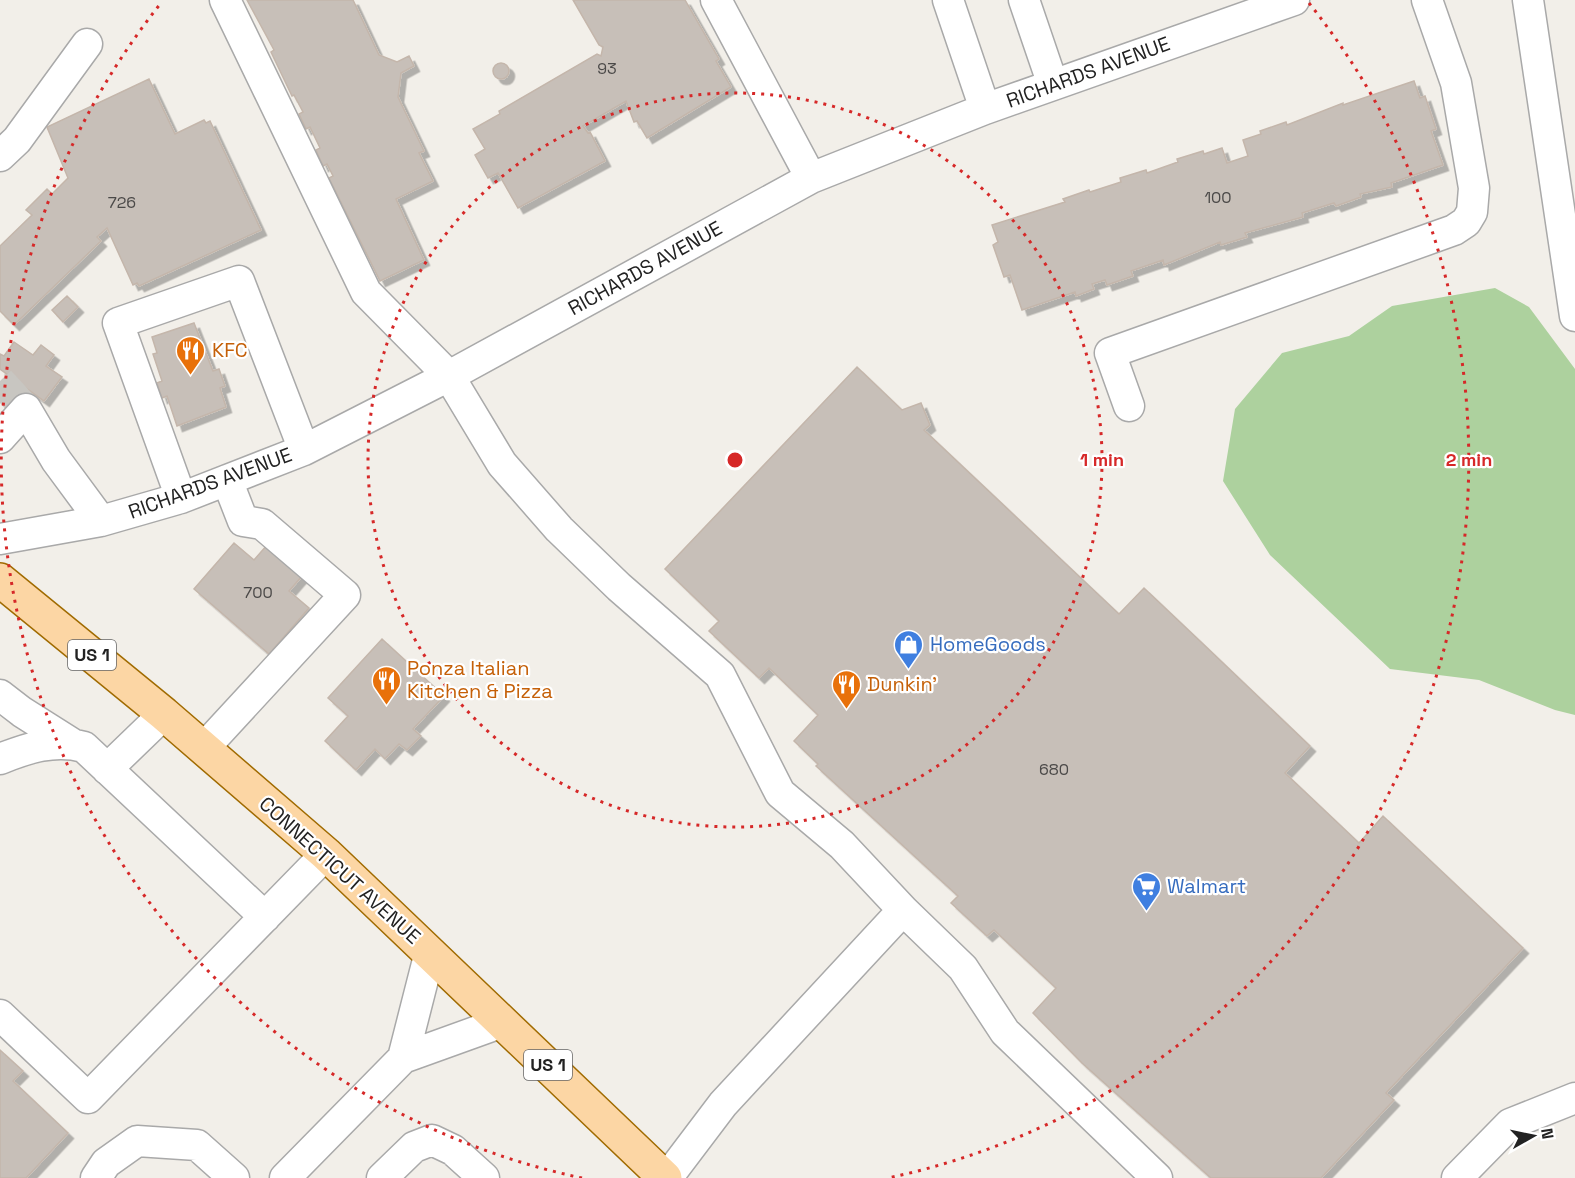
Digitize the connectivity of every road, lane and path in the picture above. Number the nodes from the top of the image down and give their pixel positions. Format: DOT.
graph roads {
  1 [pos="225,0"];
  2 [pos="716,0"];
  3 [pos="948,0"];
  4 [pos="1024,0"];
  5 [pos="1427,0"];
  6 [pos="1528,0"];
  7 [pos="1275,3"];
  8 [pos="87,44"];
  9 [pos="1053,86"];
  10 [pos="986,109"];
  11 [pos="0,156"];
  12 [pos="811,178"];
  13 [pos="1575,316"];
  14 [pos="449,376"];
  15 [pos="1129,406"];
  16 [pos="0,438"];
  17 [pos="304,450"];
  18 [pos="227,480"];
  19 [pos="181,498"];
  20 [pos="100,521"];
  21 [pos="0,539"];
  22 [pos="0,580"];
  23 [pos="0,695"];
  24 [pos="164,714"];
  25 [pos="71,743"];
  26 [pos="204,748"];
  27 [pos="0,759"];
  28 [pos="107,769"];
  29 [pos="326,854"];
  30 [pos="903,910"];
  31 [pos="265,916"];
  32 [pos="430,952"];
  33 [pos="0,1015"];
  34 [pos="503,1022"];
  35 [pos="403,1058"];
  36 [pos="1575,1098"];
  37 [pos="96,1178"];
  38 [pos="234,1178"];
  39 [pos="285,1178"];
  40 [pos="382,1178"];
  41 [pos="484,1178"];
  42 [pos="666,1178"];
  43 [pos="1157,1178"];
  44 [pos="1457,1178"];
  1 -- 14 [label="street"];
  2 -- 12 [label="street"];
  3 -- 10 [label="street"];
  4 -- 9 [label="street"];
  5 -- 15 [label="street"];
  6 -- 13 [label="street"];
  7 -- 9 [label="street, RICHARDS AVENUE"];
  8 -- 11 [label="street"];
  9 -- 10 [label="street, RICHARDS AVENUE"];
  10 -- 12 [label="street, RICHARDS AVENUE"];
  12 -- 14 [label="street, RICHARDS AVENUE"];
  14 -- 17 [label="street, RICHARDS AVENUE"];
  14 -- 30 [label="street"];
  16 -- 20 [label="street"];
  17 -- 18 [label="street, RICHARDS AVENUE"];
  17 -- 19 [label="street"];
  18 -- 19 [label="street, RICHARDS AVENUE"];
  18 -- 26 [label="street"];
  19 -- 20 [label="street, RICHARDS AVENUE"];
  20 -- 21 [label="street, RICHARDS AVENUE"];
  22 -- 24 [label="main road, CONNECTICUT AVENUE / US 1"];
  23 -- 25 [label="street"];
  24 -- 26 [label="main road, CONNECTICUT AVENUE / US 1"];
  24 -- 28 [label="street"];
  25 -- 27 [label="street"];
  25 -- 28 [label="street"];
  26 -- 29 [label="main road, CONNECTICUT AVENUE / US 1"];
  28 -- 31 [label="street"];
  29 -- 31 [label="street"];
  29 -- 32 [label="main road, CONNECTICUT AVENUE / US 1"];
  30 -- 42 [label="street"];
  30 -- 43 [label="street"];
  31 -- 33 [label="street"];
  32 -- 34 [label="main road, CONNECTICUT AVENUE / US 1"];
  32 -- 35 [label="street"];
  34 -- 35 [label="street"];
  34 -- 42 [label="main road, CONNECTICUT AVENUE / US 1"];
  35 -- 39 [label="street"];
  36 -- 44 [label="street"];
  37 -- 38 [label="street"];
  40 -- 41 [label="street"];
}
